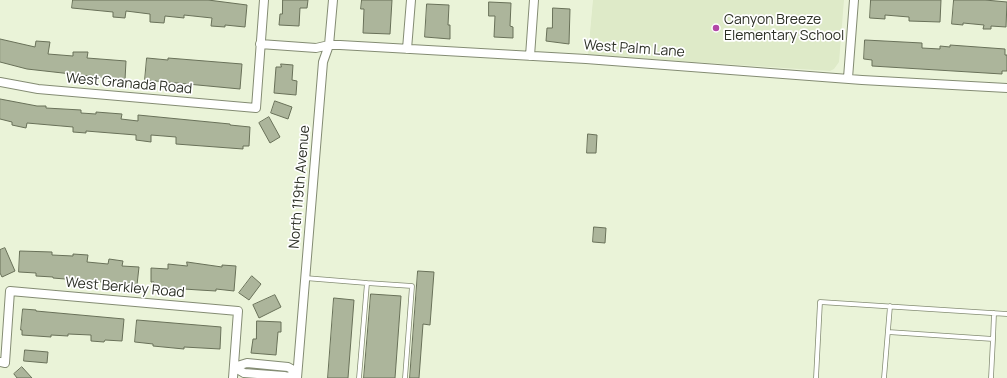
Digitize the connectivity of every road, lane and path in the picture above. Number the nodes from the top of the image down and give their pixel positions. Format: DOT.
graph roads {
  1 [pos="264,0"];
  2 [pos="333,0"];
  3 [pos="411,0"];
  4 [pos="534,0"];
  5 [pos="854,0"];
  6 [pos="260,44"];
  7 [pos="329,45"];
  8 [pos="407,49"];
  9 [pos="530,56"];
  10 [pos="848,78"];
  11 [pos="0,82"];
  12 [pos="1007,88"];
  13 [pos="305,278"];
  14 [pos="367,283"];
  15 [pos="890,306"];
  16 [pos="994,313"];
  17 [pos="1007,314"];
  18 [pos="888,332"];
  19 [pos="993,339"];
  20 [pos="2,362"];
  21 [pos="234,368"];
  22 [pos="297,375"];
  23 [pos="233,378"];
  24 [pos="359,378"];
  25 [pos="405,378"];
  26 [pos="816,378"];
  27 [pos="884,378"];
  28 [pos="991,378"];
  1 -- 6 [label="street"];
  2 -- 7 [label="street, North 119th Avenue"];
  3 -- 8 [label="street"];
  4 -- 9 [label="street"];
  5 -- 10 [label="street"];
  6 -- 7 [label="street, West Palm Lane"];
  6 -- 11 [label="street, West Granada Road"];
  7 -- 8 [label="street, West Palm Lane"];
  7 -- 13 [label="street, North 119th Avenue"];
  8 -- 9 [label="street, West Palm Lane"];
  9 -- 10 [label="street, West Palm Lane"];
  10 -- 12 [label="street, West Palm Lane"];
  13 -- 14 [label="lane"];
  13 -- 22 [label="street, North 119th Avenue"];
  14 -- 24 [label="lane"];
  14 -- 25 [label="lane"];
  15 -- 16 [label="lane"];
  15 -- 18 [label="lane"];
  15 -- 26 [label="lane"];
  16 -- 17 [label="lane"];
  16 -- 19 [label="lane"];
  18 -- 19 [label="lane"];
  18 -- 27 [label="lane"];
  19 -- 28 [label="lane"];
  20 -- 21 [label="street, West Berkley Road"];
  21 -- 22 [label="street"];
  21 -- 23 [label="street"];
}
